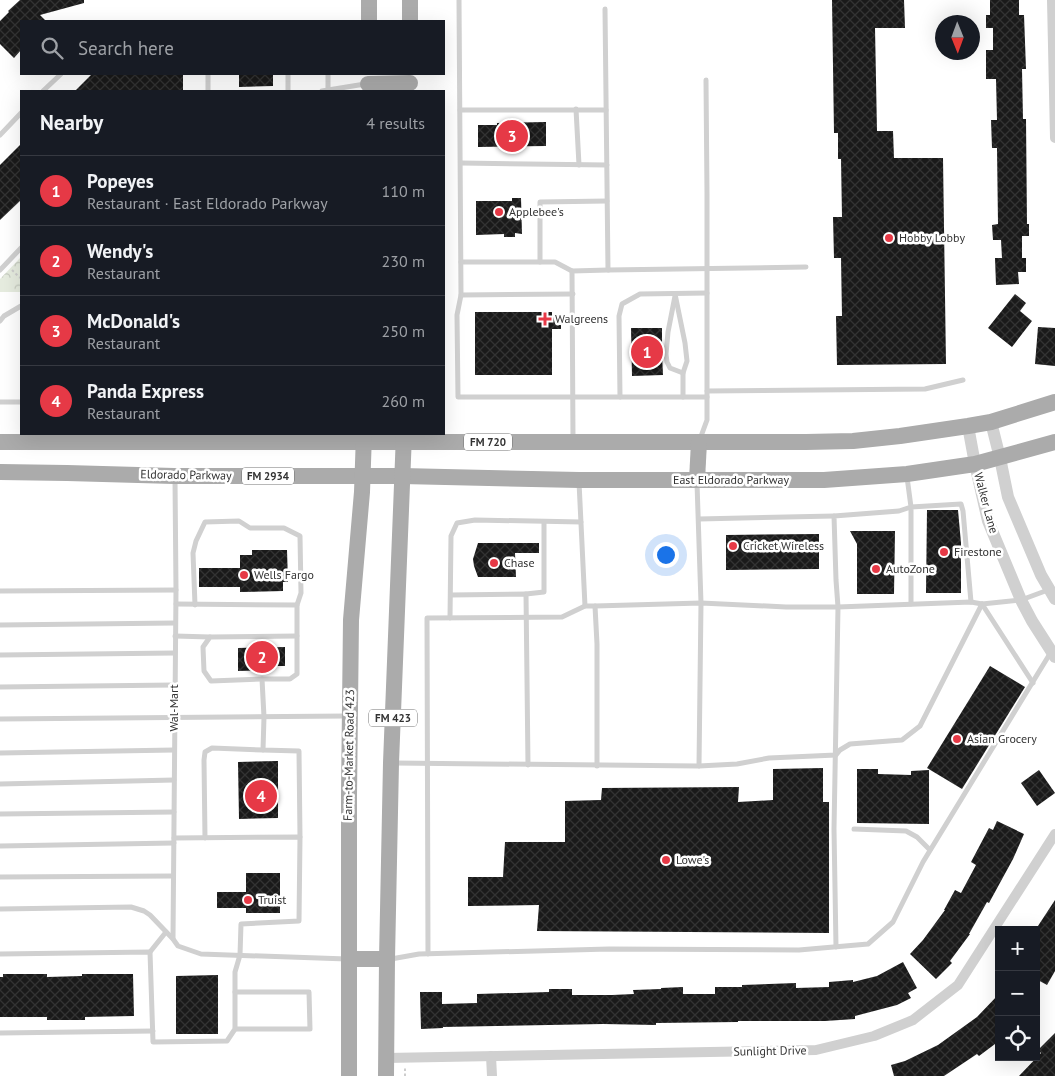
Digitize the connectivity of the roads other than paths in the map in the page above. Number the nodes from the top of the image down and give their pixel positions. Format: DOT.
graph roads {
  1 [pos="369,0"];
  2 [pos="410,0"];
  3 [pos="459,0"];
  4 [pos="1052,0"];
  5 [pos="605,9"];
  6 [pos="369,20"];
  7 [pos="410,20"];
  8 [pos="60,75"];
  9 [pos="208,75"];
  10 [pos="288,75"];
  11 [pos="328,75"];
  12 [pos="706,80"];
  13 [pos="368,83"];
  14 [pos="410,83"];
  15 [pos="44,90"];
  16 [pos="208,90"];
  17 [pos="288,90"];
  18 [pos="325,90"];
  19 [pos="330,90"];
  20 [pos="576,109"];
  21 [pos="460,110"];
  22 [pos="606,110"];
  23 [pos="20,114"];
  24 [pos="0,135"];
  25 [pos="1055,138"];
  26 [pos="461,163"];
  27 [pos="579,164"];
  28 [pos="607,165"];
  29 [pos="607,201"];
  30 [pos="20,249"];
  31 [pos="461,262"];
  32 [pos="540,262"];
  33 [pos="806,268"];
  34 [pos="708,269"];
  35 [pos="0,270"];
  36 [pos="608,270"];
  37 [pos="572,271"];
  38 [pos="707,293"];
  39 [pos="573,294"];
  40 [pos="675,294"];
  41 [pos="461,295"];
  42 [pos="20,307"];
  43 [pos="0,321"];
  44 [pos="683,373"];
  45 [pos="963,380"];
  46 [pos="707,394"];
  47 [pos="573,397"];
  48 [pos="620,397"];
  49 [pos="683,397"];
  50 [pos="0,402"];
  51 [pos="20,402"];
  52 [pos="1055,402"];
  53 [pos="991,422"];
  54 [pos="968,426"];
  55 [pos="196,438"];
  56 [pos="364,438"];
  57 [pos="404,438"];
  58 [pos="0,442"];
  59 [pos="573,442"];
  60 [pos="699,442"];
  61 [pos="1055,442"];
  62 [pos="1000,458"];
  63 [pos="975,464"];
  64 [pos="0,472"];
  65 [pos="907,474"];
  66 [pos="174,476"];
  67 [pos="362,476"];
  68 [pos="402,476"];
  69 [pos="579,480"];
  70 [pos="697,480"];
  71 [pos="911,507"];
  72 [pos="834,516"];
  73 [pos="698,519"];
  74 [pos="544,522"];
  75 [pos="581,522"];
  76 [pos="176,590"];
  77 [pos="0,591"];
  78 [pos="451,594"];
  79 [pos="526,594"];
  80 [pos="1052,594"];
  81 [pos="1021,600"];
  82 [pos="971,602"];
  83 [pos="701,603"];
  84 [pos="176,604"];
  85 [pos="195,604"];
  86 [pos="297,604"];
  87 [pos="912,604"];
  88 [pos="982,604"];
  89 [pos="584,606"];
  90 [pos="596,606"];
  91 [pos="838,607"];
  92 [pos="527,617"];
  93 [pos="450,618"];
  94 [pos="175,623"];
  95 [pos="0,625"];
  96 [pos="175,636"];
  97 [pos="297,636"];
  98 [pos="210,637"];
  99 [pos="175,653"];
  100 [pos="1053,654"];
  101 [pos="0,655"];
  102 [pos="262,679"];
  103 [pos="1033,683"];
  104 [pos="174,685"];
  105 [pos="0,687"];
  106 [pos="350,716"];
  107 [pos="174,717"];
  108 [pos="264,717"];
  109 [pos="0,719"];
  110 [pos="174,750"];
  111 [pos="263,750"];
  112 [pos="0,753"];
  113 [pos="836,755"];
  114 [pos="391,763"];
  115 [pos="427,764"];
  116 [pos="528,765"];
  117 [pos="597,766"];
  118 [pos="699,766"];
  119 [pos="174,780"];
  120 [pos="0,784"];
  121 [pos="174,812"];
  122 [pos="0,814"];
  123 [pos="854,829"];
  124 [pos="1055,834"];
  125 [pos="300,837"];
  126 [pos="205,838"];
  127 [pos="174,841"];
  128 [pos="0,846"];
  129 [pos="930,850"];
  130 [pos="173,876"];
  131 [pos="0,877"];
  132 [pos="0,909"];
  133 [pos="166,932"];
  134 [pos="173,939"];
  135 [pos="836,947"];
  136 [pos="150,952"];
  137 [pos="0,954"];
  138 [pos="428,954"];
  139 [pos="240,956"];
  140 [pos="386,959"];
  141 [pos="349,960"];
  142 [pos="235,992"];
  143 [pos="235,1029"];
  144 [pos="153,1031"];
  145 [pos="0,1033"];
  146 [pos="492,1056"];
  147 [pos="386,1058"];
  148 [pos="349,1076"];
  149 [pos="386,1076"];
  150 [pos="492,1076"];
  1 -- 6 [label="main road"];
  2 -- 7 [label="main road"];
  3 -- 21 [label="lane"];
  4 -- 25 [label="street"];
  5 -- 22 [label="lane"];
  8 -- 15 [label="lane"];
  9 -- 16 [label="lane"];
  10 -- 17 [label="lane"];
  11 -- 18 [label="lane"];
  12 -- 34 [label="lane"];
  13 -- 14 [label="main road"];
  13 -- 19 [label="lane"];
  20 -- 21 [label="lane"];
  20 -- 22 [label="lane"];
  20 -- 27 [label="lane"];
  21 -- 26 [label="lane"];
  22 -- 28 [label="lane"];
  23 -- 24 [label="lane"];
  26 -- 27 [label="lane"];
  26 -- 31 [label="lane"];
  27 -- 28 [label="lane"];
  28 -- 29 [label="lane"];
  29 -- 32 [label="lane"];
  29 -- 36 [label="lane"];
  30 -- 35 [label="lane"];
  31 -- 32 [label="lane"];
  31 -- 41 [label="lane"];
  32 -- 37 [label="lane"];
  33 -- 34 [label="lane"];
  34 -- 36 [label="lane"];
  34 -- 38 [label="lane"];
  36 -- 37 [label="lane"];
  37 -- 39 [label="lane"];
  38 -- 40 [label="lane"];
  38 -- 46 [label="lane"];
  39 -- 41 [label="lane"];
  39 -- 47 [label="lane"];
  40 -- 44 [label="lane"];
  40 -- 44 [label="lane"];
  40 -- 48 [label="lane"];
  41 -- 47 [label="lane"];
  42 -- 43 [label="lane"];
  44 -- 49 [label="lane"];
  45 -- 46 [label="lane"];
  46 -- 49 [label="lane"];
  46 -- 60 [label="lane"];
  47 -- 48 [label="lane"];
  47 -- 59 [label="lane"];
  48 -- 49 [label="lane"];
  50 -- 51 [label="lane"];
  52 -- 53 [label="main road, FM 720"];
  53 -- 54 [label="main road, FM 720"];
  53 -- 62 [label="street, Walker Lane"];
  54 -- 60 [label="main road, FM 720"];
  54 -- 63 [label="street, Walker Lane"];
  55 -- 56 [label="main road"];
  55 -- 58 [label="main road"];
  56 -- 57 [label="main road"];
  56 -- 67 [label="main road, Farm-to-Market Road 423"];
  57 -- 59 [label="main road, FM 720"];
  57 -- 68 [label="main road, FM 423"];
  59 -- 60 [label="main road, FM 720"];
  60 -- 70 [label="main road"];
  61 -- 62 [label="main road, East Eldorado Parkway"];
  62 -- 63 [label="main road, East Eldorado Parkway"];
  62 -- 80 [label="street, Walker Lane"];
  63 -- 65 [label="main road, East Eldorado Parkway"];
  63 -- 81 [label="street, Walker Lane"];
  64 -- 66 [label="main road, Eldorado Parkway / FM 2934"];
  65 -- 70 [label="main road, East Eldorado Parkway"];
  65 -- 71 [label="lane"];
  66 -- 67 [label="main road, Eldorado Parkway / FM 2934"];
  66 -- 76 [label="lane, Wal-Mart"];
  67 -- 68 [label="main road, Eldorado Parkway / FM 2934"];
  67 -- 106 [label="main road, Farm-to-Market Road 423"];
  68 -- 69 [label="main road, East Eldorado Parkway"];
  68 -- 114 [label="main road, FM 423"];
  69 -- 70 [label="main road, East Eldorado Parkway"];
  69 -- 75 [label="lane"];
  70 -- 73 [label="lane"];
  71 -- 72 [label="lane"];
  71 -- 82 [label="lane"];
  71 -- 87 [label="lane"];
  72 -- 73 [label="lane"];
  72 -- 91 [label="lane"];
  73 -- 83 [label="lane"];
  74 -- 75 [label="lane"];
  74 -- 78 [label="lane"];
  74 -- 79 [label="lane"];
  75 -- 89 [label="lane"];
  76 -- 77 [label="lane"];
  76 -- 84 [label="lane, Wal-Mart"];
  78 -- 79 [label="lane"];
  78 -- 93 [label="lane"];
  79 -- 92 [label="lane"];
  80 -- 81 [label="lane"];
  81 -- 88 [label="lane"];
  81 -- 100 [label="street, Walker Lane"];
  82 -- 87 [label="lane"];
  82 -- 88 [label="lane"];
  83 -- 90 [label="lane"];
  83 -- 91 [label="lane"];
  83 -- 118 [label="lane"];
  84 -- 85 [label="lane"];
  84 -- 94 [label="lane, Wal-Mart"];
  85 -- 86 [label="lane"];
  85 -- 86 [label="lane"];
  86 -- 97 [label="lane"];
  87 -- 91 [label="lane"];
  88 -- 103 [label="lane"];
  88 -- 113 [label="lane"];
  89 -- 90 [label="lane"];
  89 -- 92 [label="lane"];
  90 -- 117 [label="lane"];
  91 -- 113 [label="lane"];
  92 -- 93 [label="lane"];
  92 -- 116 [label="lane"];
  93 -- 115 [label="lane"];
  94 -- 95 [label="lane"];
  94 -- 96 [label="lane, Wal-Mart"];
  96 -- 98 [label="lane"];
  96 -- 99 [label="lane, Wal-Mart"];
  97 -- 98 [label="lane"];
  97 -- 102 [label="lane"];
  98 -- 102 [label="lane"];
  99 -- 101 [label="lane"];
  99 -- 104 [label="lane, Wal-Mart"];
  100 -- 103 [label="lane"];
  102 -- 108 [label="lane"];
  103 -- 129 [label="lane"];
  104 -- 105 [label="lane"];
  104 -- 107 [label="lane, Wal-Mart"];
  106 -- 108 [label="lane"];
  106 -- 141 [label="main road, Farm-to-Market Road 423"];
  107 -- 108 [label="lane"];
  107 -- 109 [label="lane"];
  107 -- 110 [label="lane, Wal-Mart"];
  108 -- 111 [label="lane"];
  110 -- 112 [label="lane"];
  110 -- 119 [label="lane, Wal-Mart"];
  111 -- 125 [label="lane"];
  111 -- 126 [label="lane"];
  113 -- 118 [label="lane"];
  113 -- 135 [label="lane"];
  114 -- 115 [label="lane"];
  114 -- 140 [label="main road, FM 423"];
  115 -- 116 [label="lane"];
  115 -- 138 [label="lane"];
  116 -- 117 [label="lane"];
  117 -- 118 [label="lane"];
  119 -- 120 [label="lane"];
  119 -- 121 [label="lane, Wal-Mart"];
  121 -- 122 [label="lane"];
  121 -- 127 [label="lane, Wal-Mart"];
  123 -- 129 [label="lane"];
  124 -- 146 [label="street, Sunlight Drive"];
  125 -- 126 [label="lane"];
  125 -- 139 [label="lane"];
  126 -- 127 [label="lane"];
  127 -- 128 [label="lane"];
  127 -- 130 [label="lane, Wal-Mart"];
  129 -- 135 [label="lane"];
  130 -- 131 [label="lane"];
  130 -- 134 [label="lane, Wal-Mart"];
  132 -- 133 [label="lane"];
  133 -- 134 [label="lane"];
  133 -- 136 [label="lane"];
  134 -- 139 [label="lane"];
  135 -- 138 [label="lane"];
  136 -- 137 [label="lane"];
  136 -- 144 [label="lane"];
  138 -- 140 [label="lane"];
  139 -- 141 [label="lane"];
  139 -- 142 [label="lane"];
  140 -- 141 [label="main road"];
  140 -- 147 [label="main road, FM 423"];
  141 -- 148 [label="main road, Farm-to-Market Road 423"];
  142 -- 143 [label="lane"];
  142 -- 143 [label="lane"];
  143 -- 144 [label="lane"];
  144 -- 145 [label="lane"];
  146 -- 147 [label="street, Sunlight Drive"];
  146 -- 150 [label="street"];
  147 -- 149 [label="main road, FM 423"];
}
